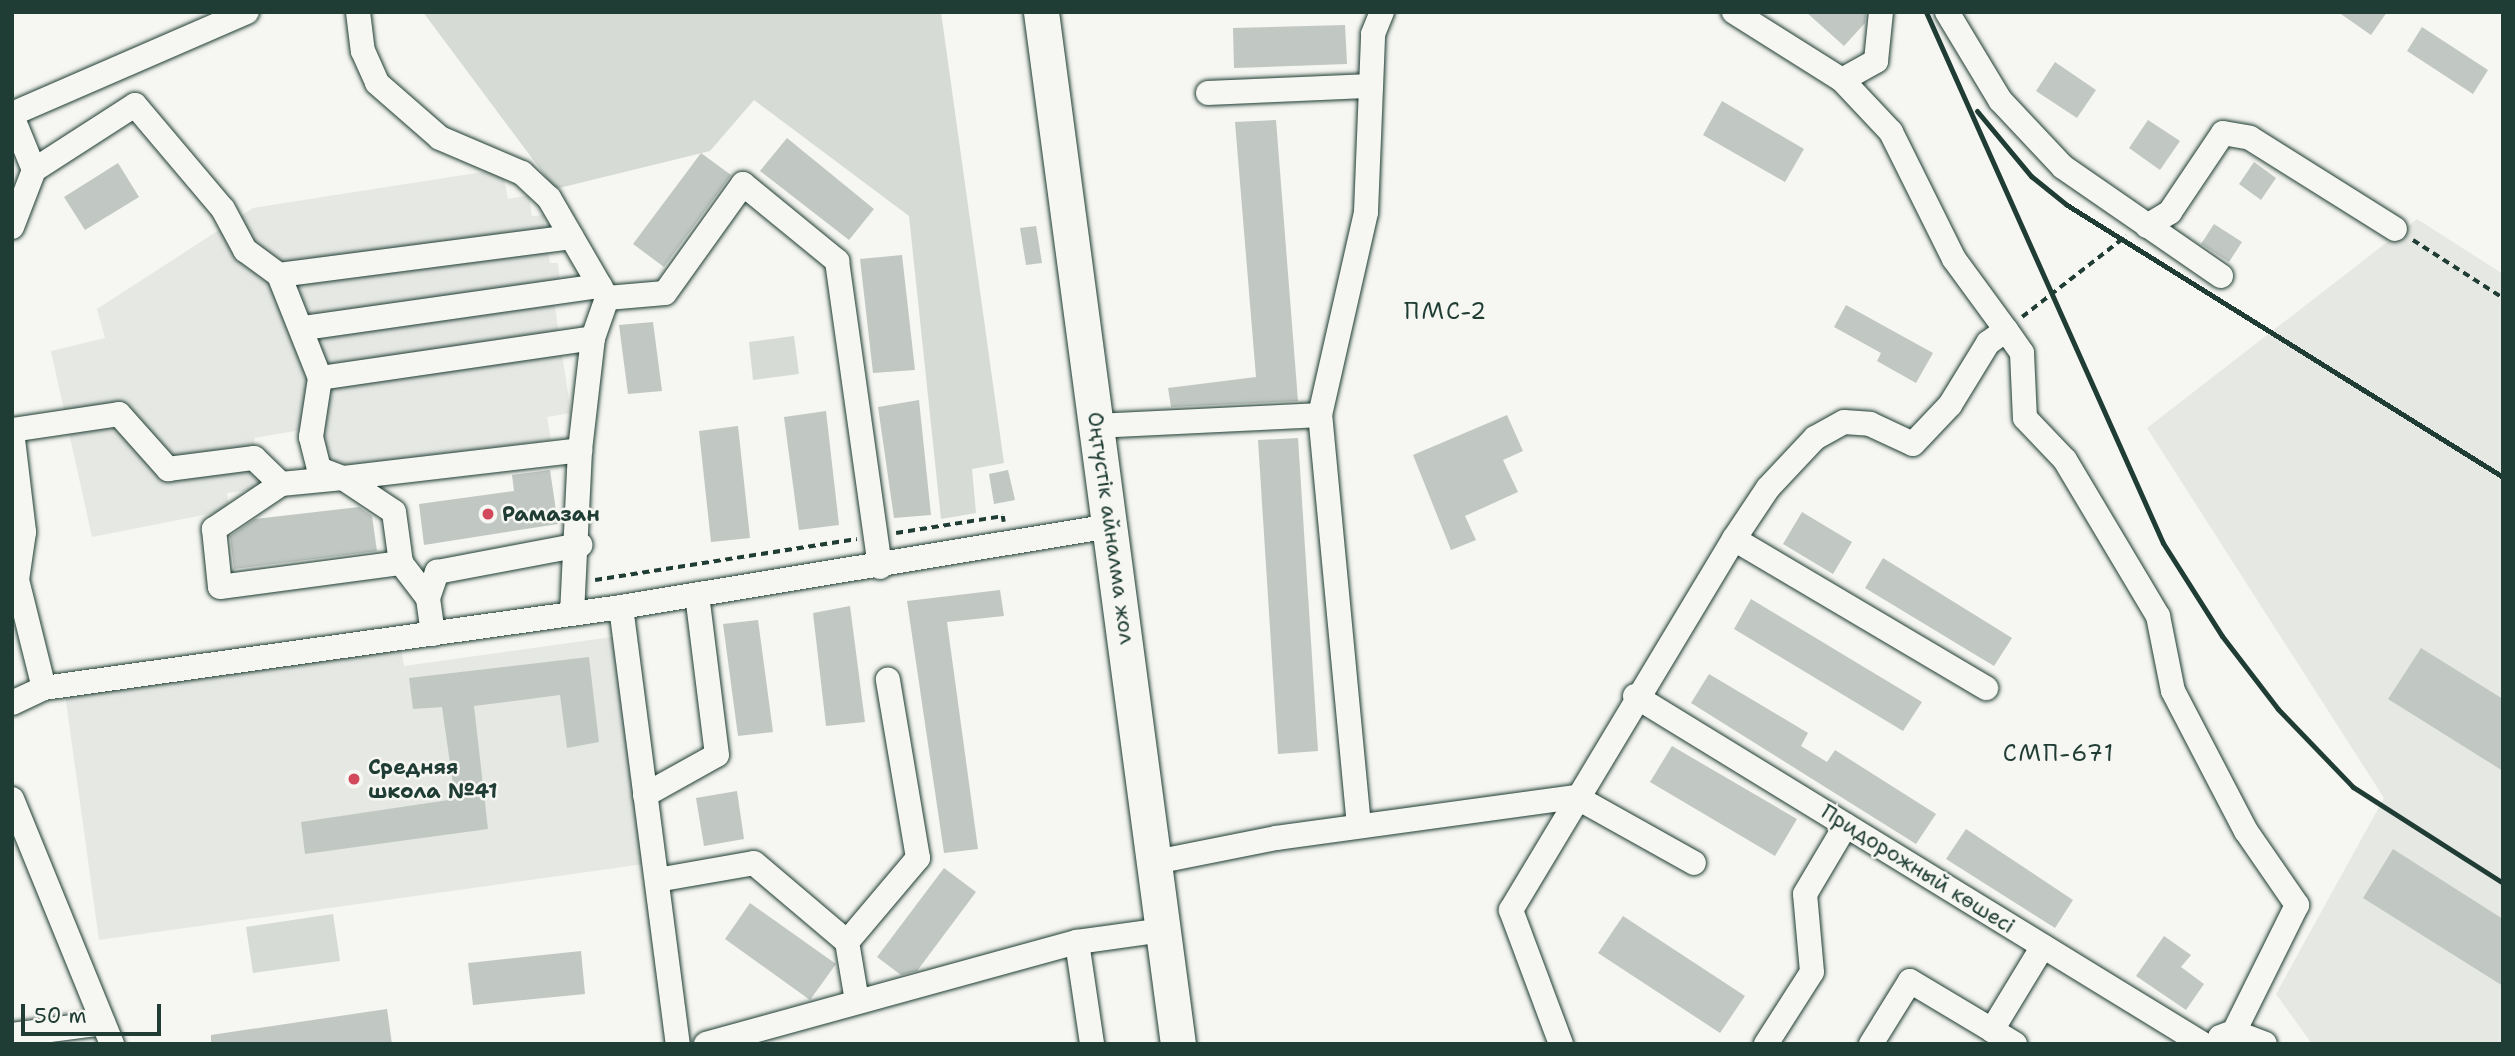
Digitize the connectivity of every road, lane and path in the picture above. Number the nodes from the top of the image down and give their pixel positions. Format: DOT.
graph roads {
  1 [pos="247,12"];
  2 [pos="358,12"];
  3 [pos="1041,12"];
  4 [pos="1382,12"];
  5 [pos="1734,12"];
  6 [pos="1881,12"];
  7 [pos="1947,12"];
  8 [pos="1842,80"];
  9 [pos="1371,86"];
  10 [pos="1208,93"];
  11 [pos="12,115"];
  12 [pos="25,170"];
  13 [pos="12,226"];
  14 [pos="2147,226"];
  15 [pos="2395,229"];
  16 [pos="572,237"];
  17 [pos="279,275"];
  18 [pos="2221,275"];
  19 [pos="604,292"];
  20 [pos="2503,298"];
  21 [pos="304,328"];
  22 [pos="2006,330"];
  23 [pos="593,338"];
  24 [pos="320,378"];
  25 [pos="1320,415"];
  26 [pos="1097,426"];
  27 [pos="12,430"];
  28 [pos="580,450"];
  29 [pos="343,478"];
  30 [pos="281,484"];
  31 [pos="1110,526"];
  32 [pos="876,536"];
  33 [pos="1734,539"];
  34 [pos="580,545"];
  35 [pos="1006,545"];
  36 [pos="401,563"];
  37 [pos="880,567"];
  38 [pos="575,583"];
  39 [pos="697,595"];
  40 [pos="428,598"];
  41 [pos="621,607"];
  42 [pos="572,614"];
  43 [pos="422,636"];
  44 [pos="888,680"];
  45 [pos="44,688"];
  46 [pos="1986,688"];
  47 [pos="1635,696"];
  48 [pos="12,703"];
  49 [pos="645,795"];
  50 [pos="1576,797"];
  51 [pos="12,799"];
  52 [pos="1846,825"];
  53 [pos="1359,826"];
  54 [pos="1156,862"];
  55 [pos="1693,863"];
  56 [pos="657,880"];
  57 [pos="1164,930"];
  58 [pos="847,942"];
  59 [pos="1077,942"];
  60 [pos="2043,946"];
  61 [pos="857,1001"];
  62 [pos="1992,1030"];
  63 [pos="2234,1032"];
  64 [pos="108,1033"];
  65 [pos="12,1035"];
  66 [pos="2200,1043"];
  67 [pos="678,1044"];
  68 [pos="706,1044"];
  69 [pos="1092,1044"];
  70 [pos="1178,1044"];
  71 [pos="1561,1044"];
  72 [pos="1766,1044"];
  73 [pos="1871,1044"];
  74 [pos="2015,1044"];
  75 [pos="2265,1044"];
  1 -- 11 [label="street"];
  2 -- 16 [label="street"];
  3 -- 26 [label="highway, Оңтүстік айналма жол"];
  4 -- 9 [label="street"];
  5 -- 8 [label="street"];
  6 -- 8 [label="street"];
  7 -- 14 [label="street"];
  8 -- 22 [label="street"];
  9 -- 10 [label="street"];
  9 -- 25 [label="street"];
  11 -- 12 [label="street"];
  12 -- 13 [label="street"];
  12 -- 17 [label="street"];
  14 -- 15 [label="street"];
  14 -- 18 [label="street"];
  14 -- 22 [label="path"];
  15 -- 20 [label="path"];
  16 -- 17 [label="street"];
  16 -- 19 [label="street"];
  17 -- 21 [label="street"];
  19 -- 21 [label="street"];
  19 -- 23 [label="street"];
  19 -- 32 [label="street"];
  21 -- 24 [label="street"];
  22 -- 33 [label="street"];
  22 -- 63 [label="street"];
  23 -- 24 [label="street"];
  23 -- 28 [label="street"];
  24 -- 29 [label="street"];
  25 -- 26 [label="street"];
  25 -- 53 [label="street"];
  26 -- 31 [label="highway, Оңтүстік айналма жол"];
  27 -- 30 [label="street"];
  27 -- 45 [label="street"];
  28 -- 29 [label="street"];
  28 -- 34 [label="street"];
  29 -- 30 [label="street"];
  29 -- 36 [label="street"];
  30 -- 36 [label="street"];
  31 -- 35 [label="street"];
  31 -- 54 [label="highway, Оңтүстік айналма жол"];
  32 -- 35 [label="path"];
  32 -- 37 [label="street"];
  32 -- 38 [label="path"];
  33 -- 46 [label="street"];
  33 -- 47 [label="street"];
  34 -- 38 [label="street"];
  34 -- 40 [label="street"];
  35 -- 37 [label="street"];
  36 -- 40 [label="street"];
  37 -- 39 [label="street"];
  38 -- 42 [label="street"];
  39 -- 41 [label="street"];
  39 -- 49 [label="street"];
  40 -- 43 [label="street"];
  41 -- 42 [label="street"];
  41 -- 49 [label="street"];
  42 -- 43 [label="street"];
  43 -- 45 [label="street"];
  44 -- 58 [label="street"];
  45 -- 48 [label="street"];
  47 -- 50 [label="street"];
  47 -- 52 [label="street, Придорожный көшесі"];
  49 -- 56 [label="street"];
  50 -- 53 [label="street"];
  50 -- 55 [label="street"];
  50 -- 71 [label="street"];
  51 -- 64 [label="street"];
  52 -- 60 [label="street, Придорожный көшесі"];
  52 -- 72 [label="street"];
  53 -- 54 [label="street"];
  54 -- 57 [label="highway, Оңтүстік айналма жол"];
  56 -- 58 [label="street"];
  56 -- 67 [label="street"];
  57 -- 59 [label="street"];
  57 -- 70 [label="highway, Оңтүстік айналма жол"];
  58 -- 61 [label="street"];
  59 -- 61 [label="street"];
  59 -- 69 [label="street"];
  60 -- 62 [label="street"];
  60 -- 66 [label="street, Придорожный көшесі"];
  61 -- 68 [label="street"];
  62 -- 73 [label="street"];
  62 -- 74 [label="street"];
  63 -- 66 [label="street"];
  63 -- 75 [label="street"];
  64 -- 65 [label="street"];
}
